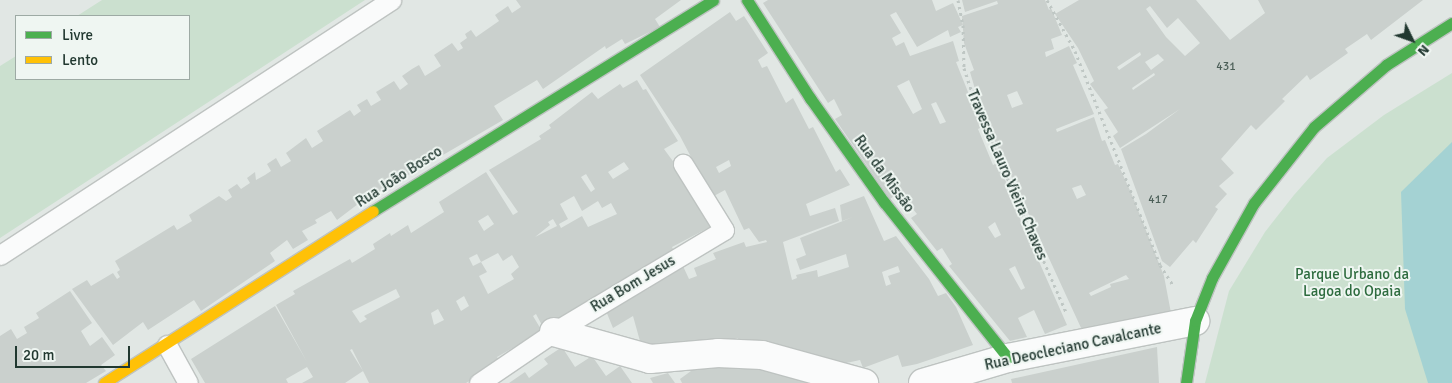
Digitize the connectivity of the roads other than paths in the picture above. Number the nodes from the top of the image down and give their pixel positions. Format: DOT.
graph roads {
  1 [pos="390,0"];
  2 [pos="713,0"];
  3 [pos="747,0"];
  4 [pos="1452,24"];
  5 [pos="683,164"];
  6 [pos="0,255"];
  7 [pos="1195,321"];
  8 [pos="554,332"];
  9 [pos="167,345"];
  10 [pos="1008,358"];
  11 [pos="104,383"];
  12 [pos="188,383"];
  13 [pos="479,383"];
  14 [pos="864,383"];
  15 [pos="923,383"];
  16 [pos="1186,383"];
  1 -- 6 [label="lane"];
  2 -- 9 [label="street, Rua João Bosco"];
  3 -- 10 [label="street, Rua da Missão"];
  4 -- 7 [label="street"];
  5 -- 8 [label="lane, Rua Bom Jesus"];
  7 -- 10 [label="street, Rua Deocleciano Cavalcante"];
  7 -- 16 [label="street"];
  8 -- 13 [label="lane, Rua Bom Jesus"];
  8 -- 14 [label="street"];
  9 -- 11 [label="street, Rua João Bosco"];
  9 -- 12 [label="lane"];
  10 -- 15 [label="street, Rua Deocleciano Cavalcante"];
}
